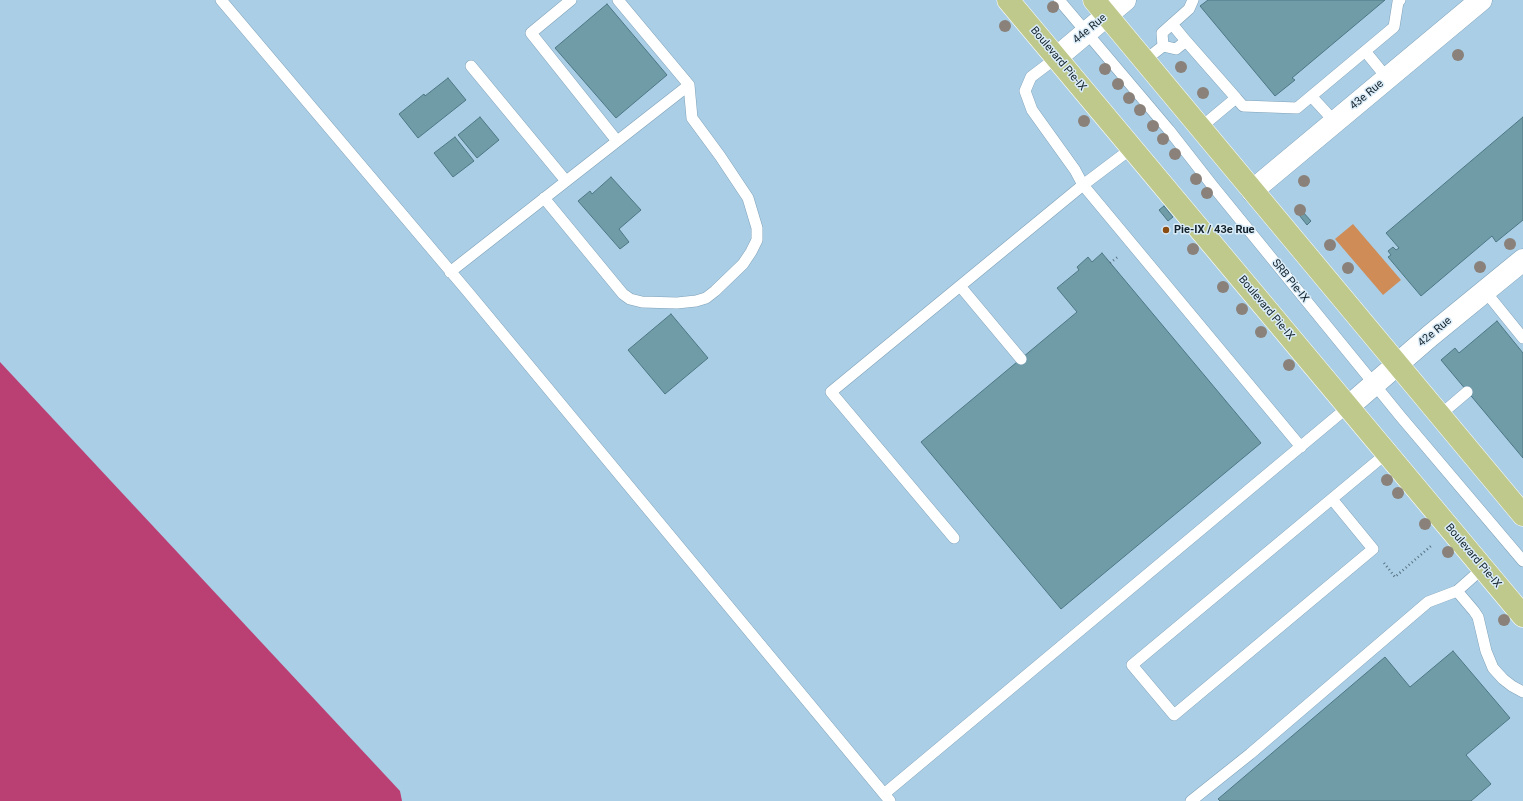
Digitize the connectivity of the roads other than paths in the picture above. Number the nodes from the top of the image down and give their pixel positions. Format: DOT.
graph roads {
  1 [pos="222,0"];
  2 [pos="571,0"];
  3 [pos="618,0"];
  4 [pos="1008,0"];
  5 [pos="1059,0"];
  6 [pos="1125,0"];
  7 [pos="1193,0"];
  8 [pos="1400,0"];
  9 [pos="1481,0"];
  10 [pos="1100,8"];
  11 [pos="1172,24"];
  12 [pos="1086,32"];
  13 [pos="1186,41"];
  14 [pos="1163,46"];
  15 [pos="1366,51"];
  16 [pos="1056,58"];
  17 [pos="1144,61"];
  18 [pos="471,66"];
  19 [pos="1387,78"];
  20 [pos="689,85"];
  21 [pos="1312,96"];
  22 [pos="1236,98"];
  23 [pos="1335,122"];
  24 [pos="1200,128"];
  25 [pos="617,141"];
  26 [pos="1132,148"];
  27 [pos="566,181"];
  28 [pos="1084,185"];
  29 [pos="1252,191"];
  30 [pos="544,198"];
  31 [pos="1523,260"];
  32 [pos="450,272"];
  33 [pos="960,286"];
  34 [pos="1485,292"];
  35 [pos="1523,338"];
  36 [pos="1021,359"];
  37 [pos="1397,364"];
  38 [pos="1374,384"];
  39 [pos="1467,392"];
  40 [pos="1348,407"];
  41 [pos="1440,415"];
  42 [pos="1301,447"];
  43 [pos="1387,453"];
  44 [pos="1332,499"];
  45 [pos="1523,515"];
  46 [pos="954,538"];
  47 [pos="1523,561"];
  48 [pos="1483,568"];
  49 [pos="1458,591"];
  50 [pos="1523,601"];
  51 [pos="1523,616"];
  52 [pos="1523,692"];
  53 [pos="887,798"];
  54 [pos="1191,801"];
  1 -- 32 [label="lane"];
  2 -- 25 [label="lane"];
  3 -- 20 [label="lane"];
  4 -- 16 [label="main road, Boulevard Pie-IX"];
  5 -- 12 [label="lane, SRB Pie-IX"];
  6 -- 10 [label="street, 44e Rue"];
  7 -- 11 [label="lane"];
  8 -- 15 [label="lane"];
  9 -- 19 [label="street, 43e Rue"];
  10 -- 12 [label="street, 44e Rue"];
  10 -- 17 [label="main road"];
  11 -- 13 [label="lane"];
  11 -- 14 [label="lane"];
  12 -- 16 [label="street, 44e Rue"];
  12 -- 38 [label="lane, SRB Pie-IX"];
  13 -- 14 [label="lane"];
  13 -- 22 [label="lane"];
  14 -- 17 [label="lane"];
  15 -- 19 [label="lane"];
  15 -- 21 [label="lane"];
  16 -- 26 [label="main road, Boulevard Pie-IX"];
  16 -- 28 [label="lane"];
  17 -- 24 [label="main road"];
  18 -- 27 [label="lane"];
  19 -- 23 [label="street, 43e Rue"];
  20 -- 25 [label="lane"];
  20 -- 30 [label="lane"];
  21 -- 22 [label="lane"];
  21 -- 23 [label="lane"];
  22 -- 24 [label="lane"];
  23 -- 29 [label="street, 43e Rue"];
  24 -- 29 [label="main road"];
  25 -- 27 [label="lane"];
  26 -- 28 [label="lane"];
  26 -- 40 [label="main road, Boulevard Pie-IX"];
  27 -- 30 [label="lane"];
  28 -- 33 [label="lane"];
  28 -- 42 [label="lane"];
  29 -- 37 [label="main road"];
  30 -- 32 [label="lane"];
  31 -- 34 [label="street, 42e Rue"];
  32 -- 53 [label="lane"];
  33 -- 36 [label="lane"];
  33 -- 46 [label="lane"];
  34 -- 35 [label="lane"];
  34 -- 37 [label="street, 42e Rue"];
  37 -- 38 [label="street, 42e Rue"];
  37 -- 41 [label="main road"];
  38 -- 40 [label="street, 42e Rue"];
  38 -- 47 [label="lane, SRB Pie-IX"];
  39 -- 41 [label="lane"];
  40 -- 42 [label="lane"];
  40 -- 43 [label="main road, Boulevard Pie-IX"];
  41 -- 45 [label="main road"];
  42 -- 53 [label="lane"];
  43 -- 44 [label="lane"];
  43 -- 48 [label="main road, Boulevard Pie-IX"];
  44 -- 44 [label="lane"];
  48 -- 49 [label="lane"];
  48 -- 50 [label="lane"];
  48 -- 51 [label="main road, Boulevard Pie-IX"];
  49 -- 52 [label="lane"];
  49 -- 54 [label="lane"];
}
